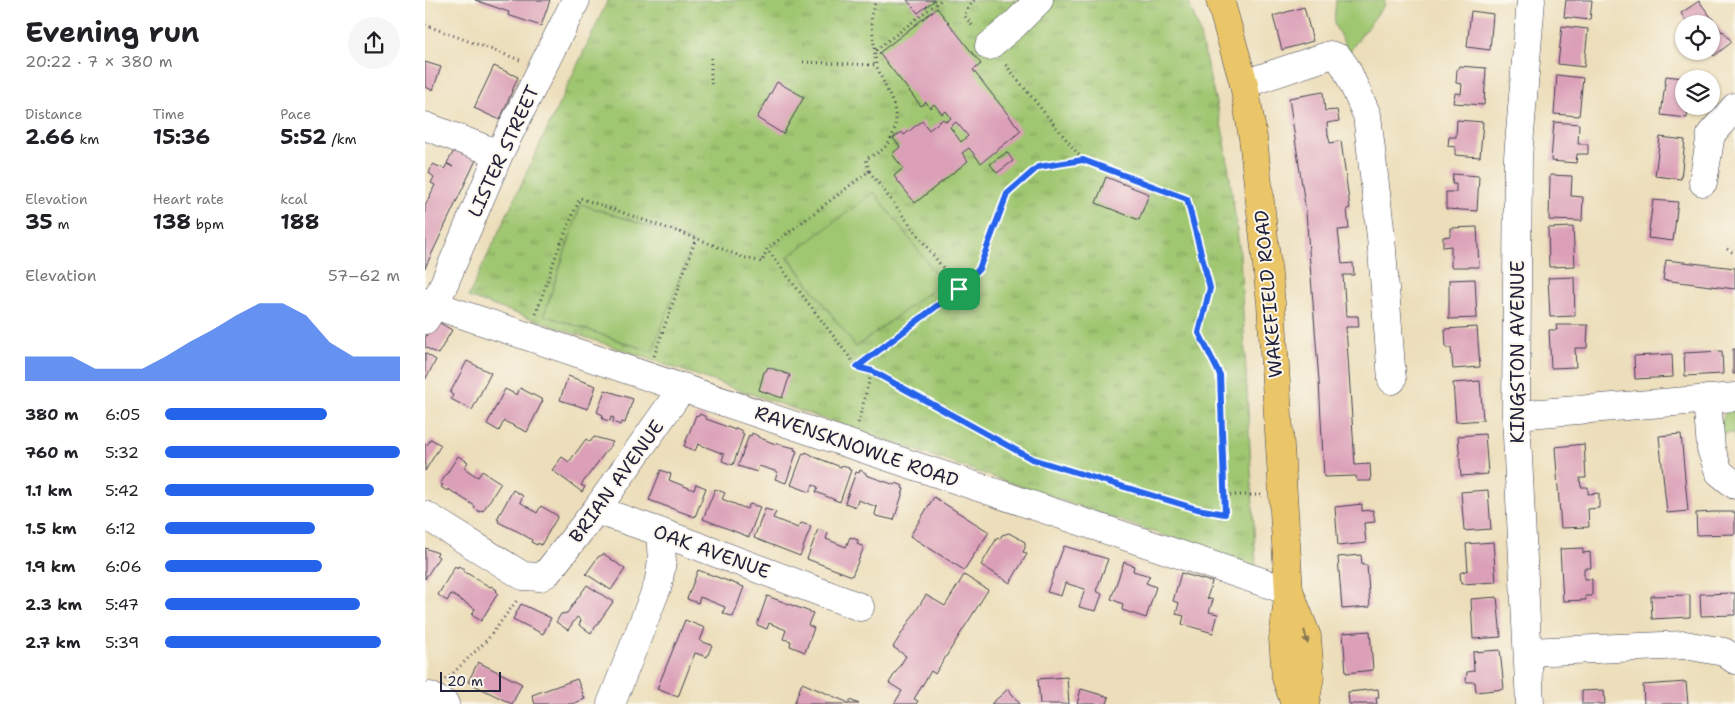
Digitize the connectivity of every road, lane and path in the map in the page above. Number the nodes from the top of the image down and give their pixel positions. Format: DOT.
graph roads {
  1 [pos="576,0"];
  2 [pos="876,0"];
  3 [pos="941,0"];
  4 [pos="974,0"];
  5 [pos="1039,0"];
  6 [pos="1220,0"];
  7 [pos="1531,0"];
  8 [pos="425,26"];
  9 [pos="989,46"];
  10 [pos="875,50"];
  11 [pos="711,54"];
  12 [pos="803,62"];
  13 [pos="876,65"];
  14 [pos="542,68"];
  15 [pos="711,84"];
  16 [pos="1244,84"];
  17 [pos="1735,108"];
  18 [pos="425,126"];
  19 [pos="499,154"];
  20 [pos="1083,160"];
  21 [pos="869,171"];
  22 [pos="1703,182"];
  23 [pos="696,238"];
  24 [pos="767,249"];
  25 [pos="1727,249"];
  26 [pos="1735,254"];
  27 [pos="959,289"];
  28 [pos="428,309"];
  29 [pos="544,318"];
  30 [pos="646,353"];
  31 [pos="857,367"];
  32 [pos="872,371"];
  33 [pos="1392,380"];
  34 [pos="683,387"];
  35 [pos="1735,397"];
  36 [pos="1707,399"];
  37 [pos="1516,415"];
  38 [pos="852,445"];
  39 [pos="1735,484"];
  40 [pos="1283,494"];
  41 [pos="1225,495"];
  42 [pos="596,510"];
  43 [pos="425,515"];
  44 [pos="660,532"];
  45 [pos="539,575"];
  46 [pos="1289,591"];
  47 [pos="860,607"];
  48 [pos="1528,652"];
  49 [pos="1735,660"];
  50 [pos="438,700"];
  51 [pos="611,704"];
  52 [pos="1295,704"];
  53 [pos="1305,704"];
  54 [pos="1530,704"];
  1 -- 14 [label="street, LISTER STREET"];
  2 -- 10 [label="path"];
  3 -- 10 [label="path"];
  4 -- 9 [label="path"];
  5 -- 9 [label="street"];
  6 -- 16 [label="highway, WAKEFIELD ROAD"];
  7 -- 37 [label="street, KINGSTON AVENUE"];
  8 -- 14 [label="path"];
  9 -- 20 [label="path"];
  10 -- 13 [label="path"];
  11 -- 15 [label="path"];
  12 -- 13 [label="path"];
  13 -- 21 [label="path"];
  14 -- 19 [label="street, LISTER STREET"];
  16 -- 33 [label="street"];
  16 -- 40 [label="highway, WAKEFIELD ROAD"];
  17 -- 22 [label="street"];
  18 -- 19 [label="street"];
  19 -- 28 [label="street, LISTER STREET"];
  20 -- 27 [label="path"];
  20 -- 41 [label="path"];
  21 -- 24 [label="path"];
  21 -- 27 [label="path"];
  23 -- 24 [label="path"];
  23 -- 29 [label="path"];
  23 -- 30 [label="path"];
  24 -- 31 [label="path"];
  25 -- 26 [label="path"];
  27 -- 31 [label="path"];
  28 -- 34 [label="street, RAVENSKNOWLE ROAD"];
  31 -- 32 [label="path"];
  32 -- 38 [label="path"];
  32 -- 41 [label="path"];
  34 -- 38 [label="street, RAVENSKNOWLE ROAD"];
  34 -- 42 [label="street, BRIAN AVENUE"];
  35 -- 36 [label="street"];
  36 -- 37 [label="street"];
  36 -- 39 [label="street"];
  37 -- 48 [label="street, KINGSTON AVENUE"];
  38 -- 46 [label="street, RAVENSKNOWLE ROAD"];
  40 -- 41 [label="path"];
  40 -- 46 [label="highway, WAKEFIELD ROAD"];
  42 -- 44 [label="street, OAK AVENUE"];
  42 -- 45 [label="street, BRIAN AVENUE"];
  43 -- 45 [label="street"];
  44 -- 47 [label="street, OAK AVENUE"];
  44 -- 51 [label="street"];
  45 -- 50 [label="path"];
  46 -- 52 [label="highway, WAKEFIELD ROAD"];
  46 -- 53 [label="highway, WAKEFIELD ROAD, one-way"];
  48 -- 49 [label="street"];
  48 -- 54 [label="street, KINGSTON AVENUE"];
}
